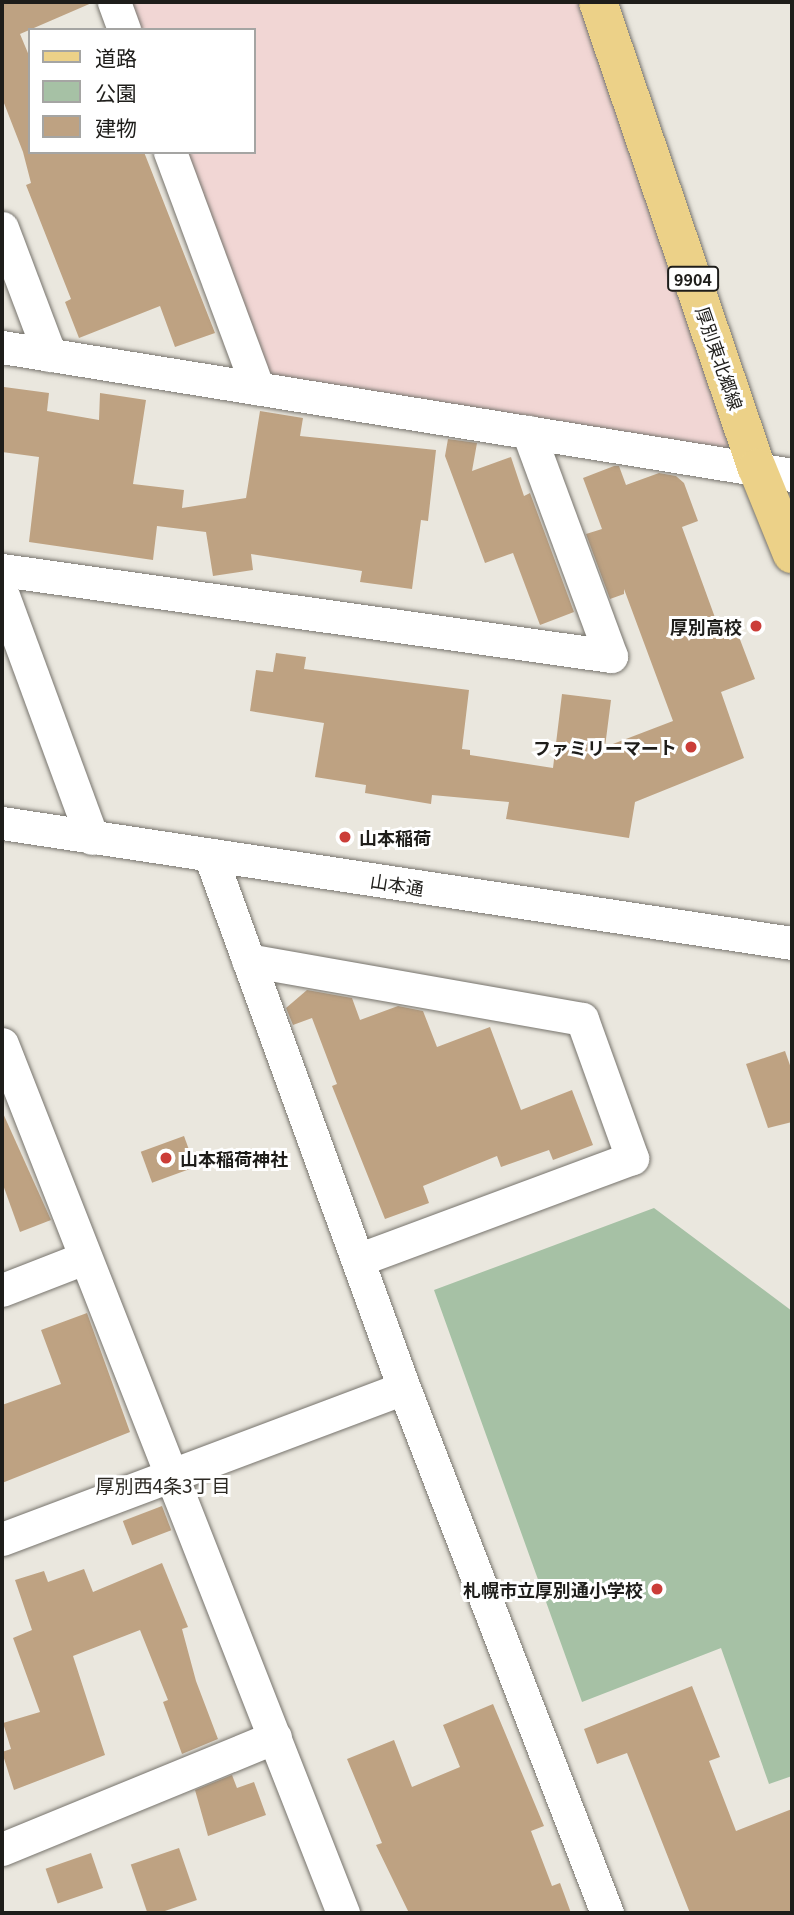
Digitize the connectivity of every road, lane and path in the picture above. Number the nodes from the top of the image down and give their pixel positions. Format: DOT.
graph roads {
  1 [pos="114,2"];
  2 [pos="598,2"];
  3 [pos="123,28"];
  4 [pos="171,154"];
  5 [pos="2,228"];
  6 [pos="2,347"];
  7 [pos="50,355"];
  8 [pos="258,388"];
  9 [pos="528,432"];
  10 [pos="775,472"];
  11 [pos="792,554"];
  12 [pos="2,570"];
  13 [pos="2,593"];
  14 [pos="2,823"];
  15 [pos="92,838"];
  16 [pos="216,870"];
  17 [pos="792,943"];
  18 [pos="248,960"];
  19 [pos="2,1044"];
  20 [pos="9,1088"];
  21 [pos="84,1258"];
  22 [pos="358,1260"];
  23 [pos="2,1290"];
  24 [pos="404,1388"];
  25 [pos="170,1474"];
  26 [pos="2,1539"];
  27 [pos="275,1737"];
  28 [pos="2,1849"];
  29 [pos="343,1913"];
  30 [pos="607,1913"];
  1 -- 3 [label="street"];
  2 -- 10 [label="main road, 厚別東北郷線 / 9904"];
  4 -- 8 [label="street"];
  5 -- 7 [label="street"];
  6 -- 7 [label="street"];
  7 -- 8 [label="street"];
  8 -- 9 [label="street"];
  9 -- 10 [label="street"];
  9 -- 12 [label="street"];
  10 -- 11 [label="main road, 厚別東北郷線 / 9904"];
  13 -- 15 [label="street"];
  14 -- 15 [label="street, 山本通"];
  15 -- 16 [label="street, 山本通"];
  16 -- 17 [label="street, 山本通"];
  16 -- 18 [label="street"];
  18 -- 22 [label="street"];
  18 -- 22 [label="street"];
  19 -- 20 [label="street"];
  20 -- 21 [label="street"];
  21 -- 23 [label="street"];
  21 -- 25 [label="street"];
  22 -- 24 [label="street"];
  24 -- 25 [label="street"];
  24 -- 30 [label="street"];
  25 -- 26 [label="street"];
  25 -- 27 [label="street"];
  27 -- 28 [label="street"];
  27 -- 29 [label="street"];
}
